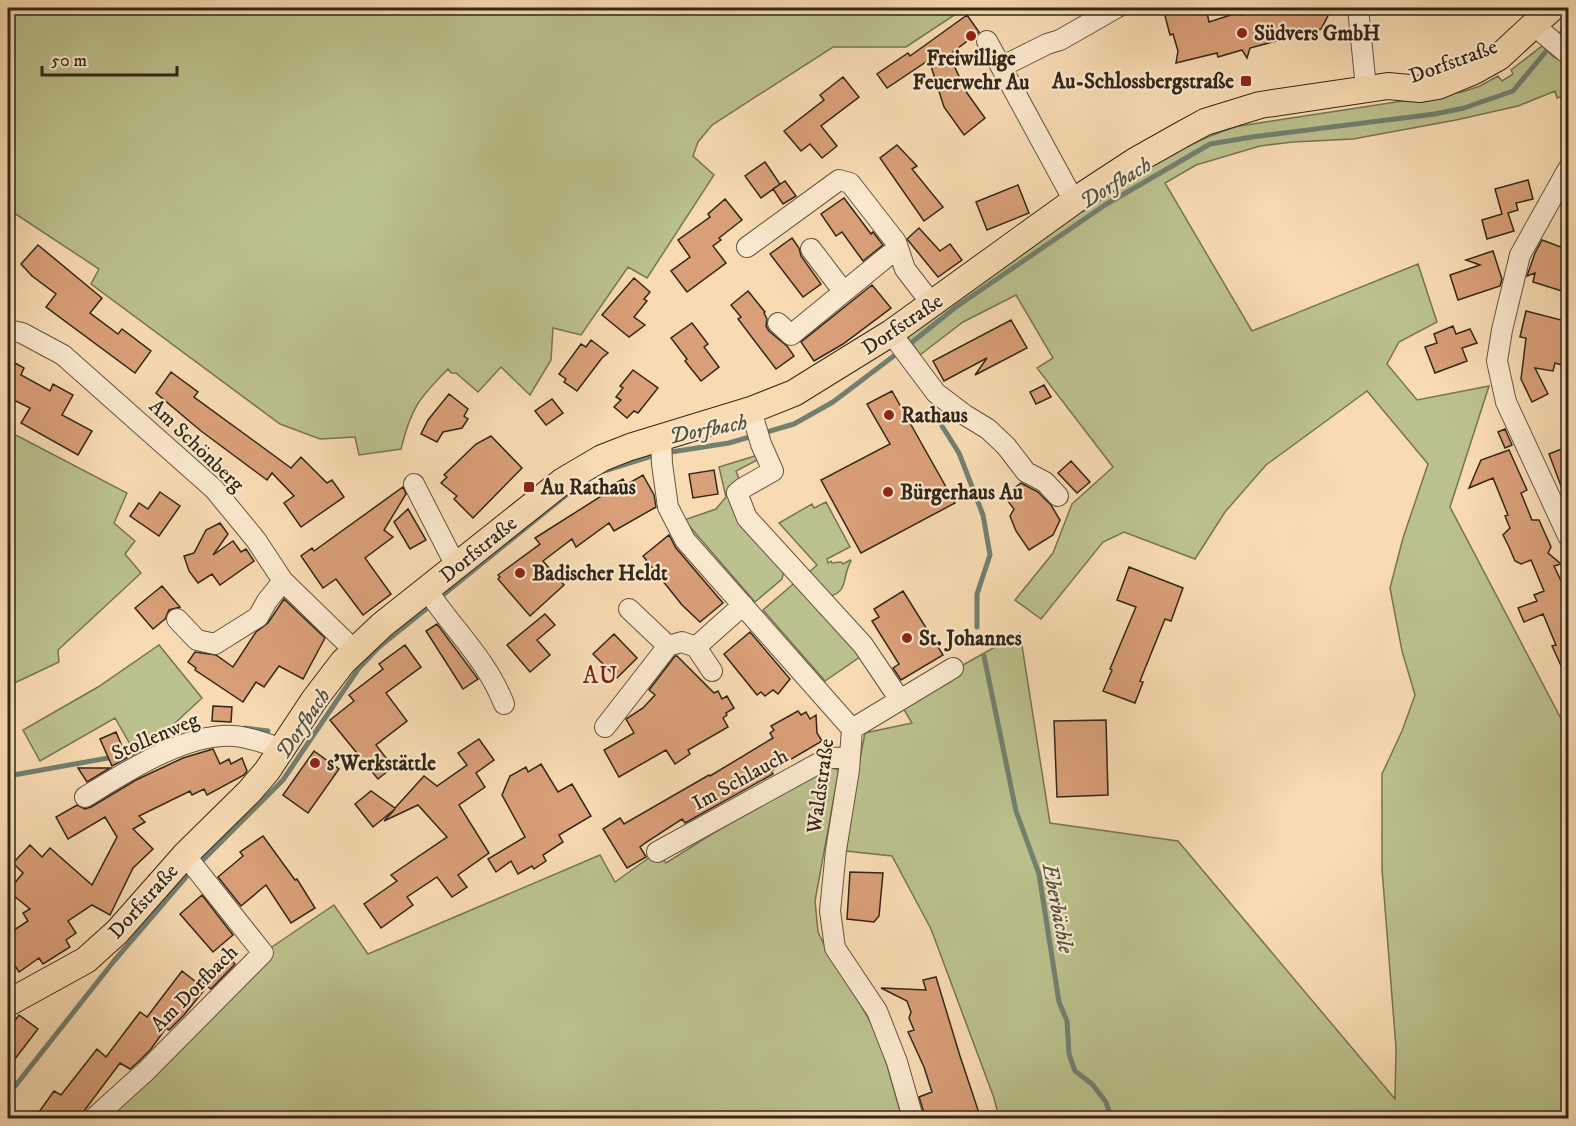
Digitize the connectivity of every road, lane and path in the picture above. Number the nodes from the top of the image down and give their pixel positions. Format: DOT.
graph roads {
  1 [pos="1116,8"];
  2 [pos="1358,8"];
  3 [pos="1542,20"];
  4 [pos="987,41"];
  5 [pos="1565,52"];
  6 [pos="1000,67"];
  7 [pos="1377,87"];
  8 [pos="1569,169"];
  9 [pos="1074,201"];
  10 [pos="747,247"];
  11 [pos="811,249"];
  12 [pos="900,254"];
  13 [pos="843,291"];
  14 [pos="932,304"];
  15 [pos="778,323"];
  16 [pos="8,330"];
  17 [pos="899,344"];
  18 [pos="756,426"];
  19 [pos="661,449"];
  20 [pos="414,484"];
  21 [pos="1058,496"];
  22 [pos="1569,536"];
  23 [pos="456,566"];
  24 [pos="284,581"];
  25 [pos="435,600"];
  26 [pos="742,605"];
  27 [pos="629,609"];
  28 [pos="177,619"];
  29 [pos="668,646"];
  30 [pos="696,647"];
  31 [pos="354,650"];
  32 [pos="953,668"];
  33 [pos="712,671"];
  34 [pos="900,700"];
  35 [pos="504,704"];
  36 [pos="605,727"];
  37 [pos="852,729"];
  38 [pos="283,749"];
  39 [pos="850,757"];
  40 [pos="85,797"];
  41 [pos="657,852"];
  42 [pos="191,864"];
  43 [pos="10,998"];
  44 [pos="94,1119"];
  45 [pos="913,1119"];
  1 -- 6 [label="street"];
  2 -- 7 [label="street"];
  3 -- 5 [label="street"];
  3 -- 7 [label="main road, Dorfstraße"];
  4 -- 6 [label="street"];
  6 -- 9 [label="street"];
  7 -- 9 [label="main road, Dorfstraße"];
  8 -- 22 [label="street"];
  9 -- 14 [label="main road, Dorfstraße"];
  10 -- 12 [label="street"];
  11 -- 13 [label="street"];
  12 -- 13 [label="street"];
  12 -- 14 [label="street"];
  13 -- 15 [label="street"];
  14 -- 17 [label="main road, Dorfstraße"];
  16 -- 24 [label="street, Am Schönberg"];
  17 -- 18 [label="main road, Dorfstraße"];
  17 -- 21 [label="street"];
  18 -- 19 [label="main road, Dorfstraße"];
  18 -- 34 [label="street"];
  19 -- 23 [label="main road, Dorfstraße"];
  19 -- 26 [label="street, Waldstraße"];
  20 -- 23 [label="street"];
  23 -- 25 [label="main road, Dorfstraße"];
  24 -- 28 [label="street"];
  24 -- 31 [label="street, Am Schönberg"];
  25 -- 31 [label="main road, Dorfstraße"];
  25 -- 35 [label="street, Dorfstraße"];
  26 -- 30 [label="street"];
  26 -- 37 [label="street, Waldstraße"];
  27 -- 29 [label="street"];
  29 -- 30 [label="street"];
  29 -- 36 [label="street"];
  30 -- 33 [label="street"];
  31 -- 38 [label="main road, Dorfstraße"];
  32 -- 34 [label="street"];
  34 -- 37 [label="street"];
  37 -- 39 [label="street, Waldstraße"];
  38 -- 40 [label="street, Stollenweg"];
  38 -- 42 [label="main road, Dorfstraße"];
  39 -- 41 [label="street, Im Schlauch"];
  39 -- 45 [label="street, Waldstraße"];
  42 -- 43 [label="main road, Dorfstraße"];
  42 -- 44 [label="street, Am Dorfbach"];
}
